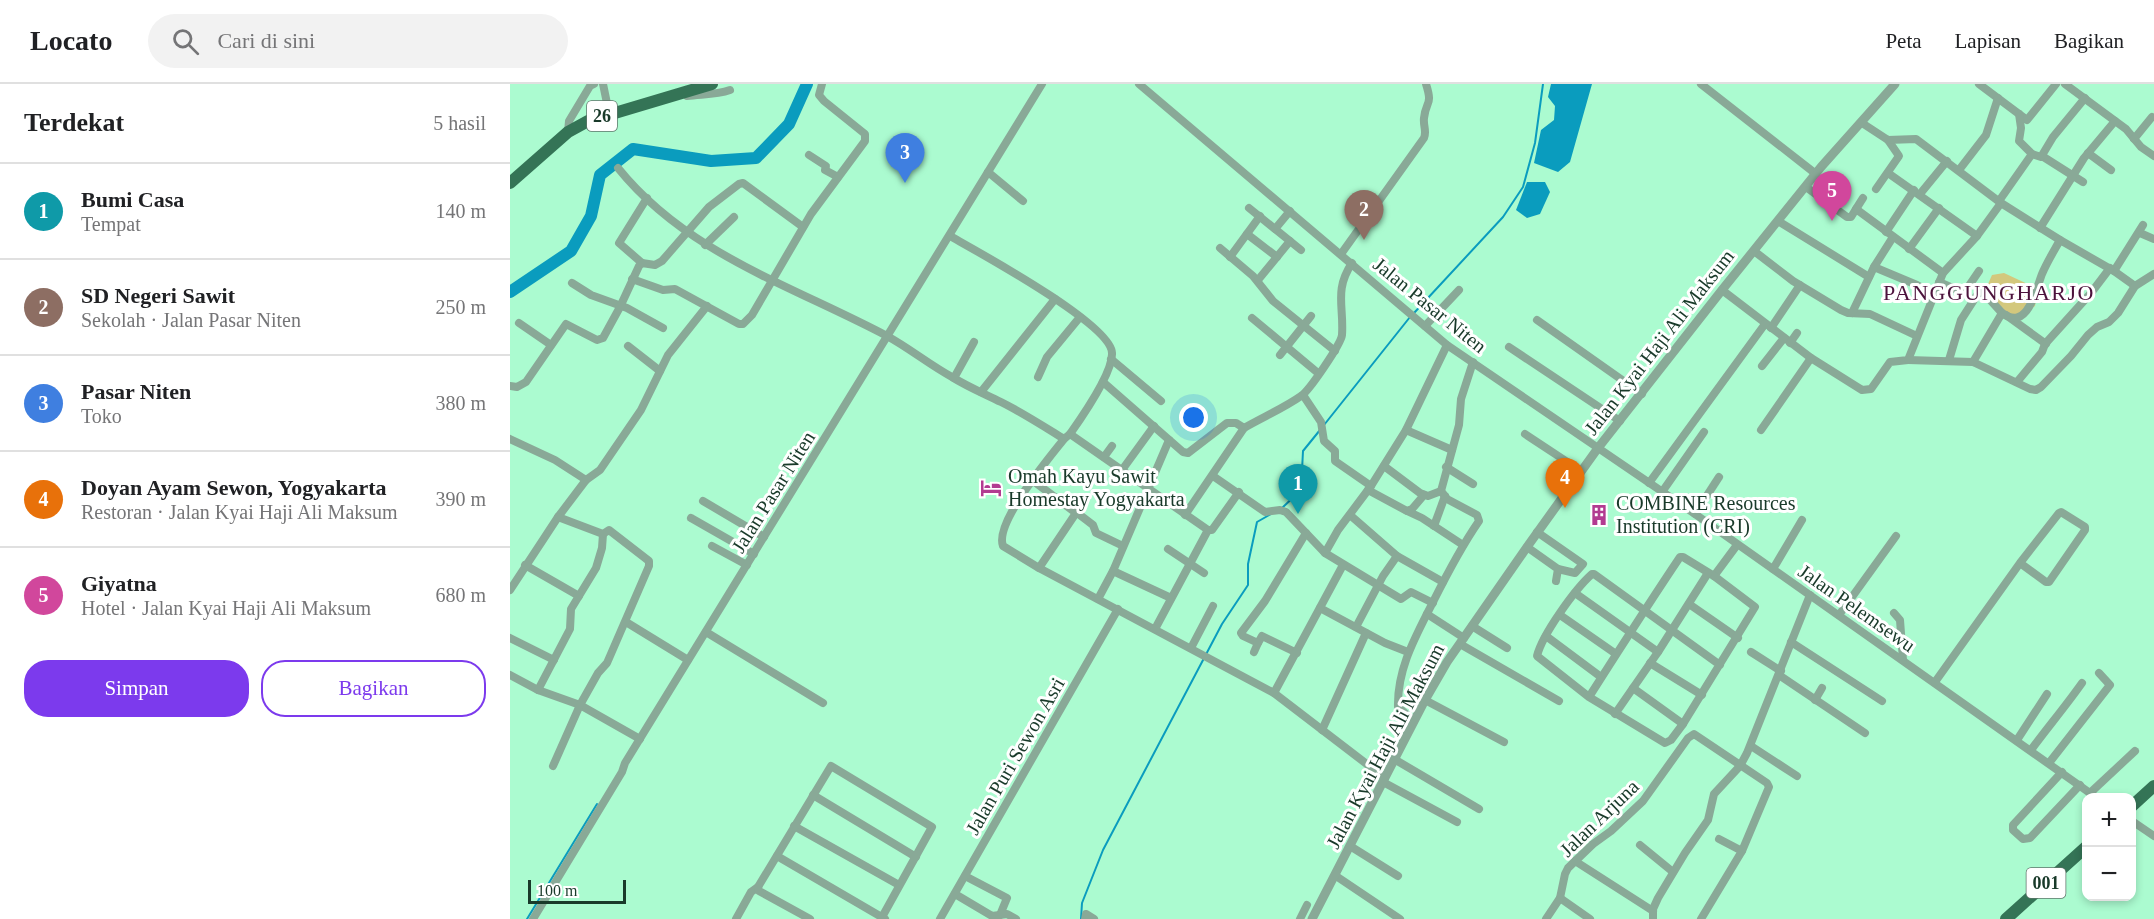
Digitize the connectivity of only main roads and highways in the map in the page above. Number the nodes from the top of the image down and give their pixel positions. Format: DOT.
graph roads {
  1 [pos="712,84"];
  2 [pos="510,183"];
  3 [pos="2154,786"];
  4 [pos="2136,802"];
  5 [pos="2082,851"];
  6 [pos="2006,919"];
  1 -- 2 [label="main road, 26"];
  3 -- 4 [label="main road"];
  5 -- 6 [label="main road, 001"];
}
